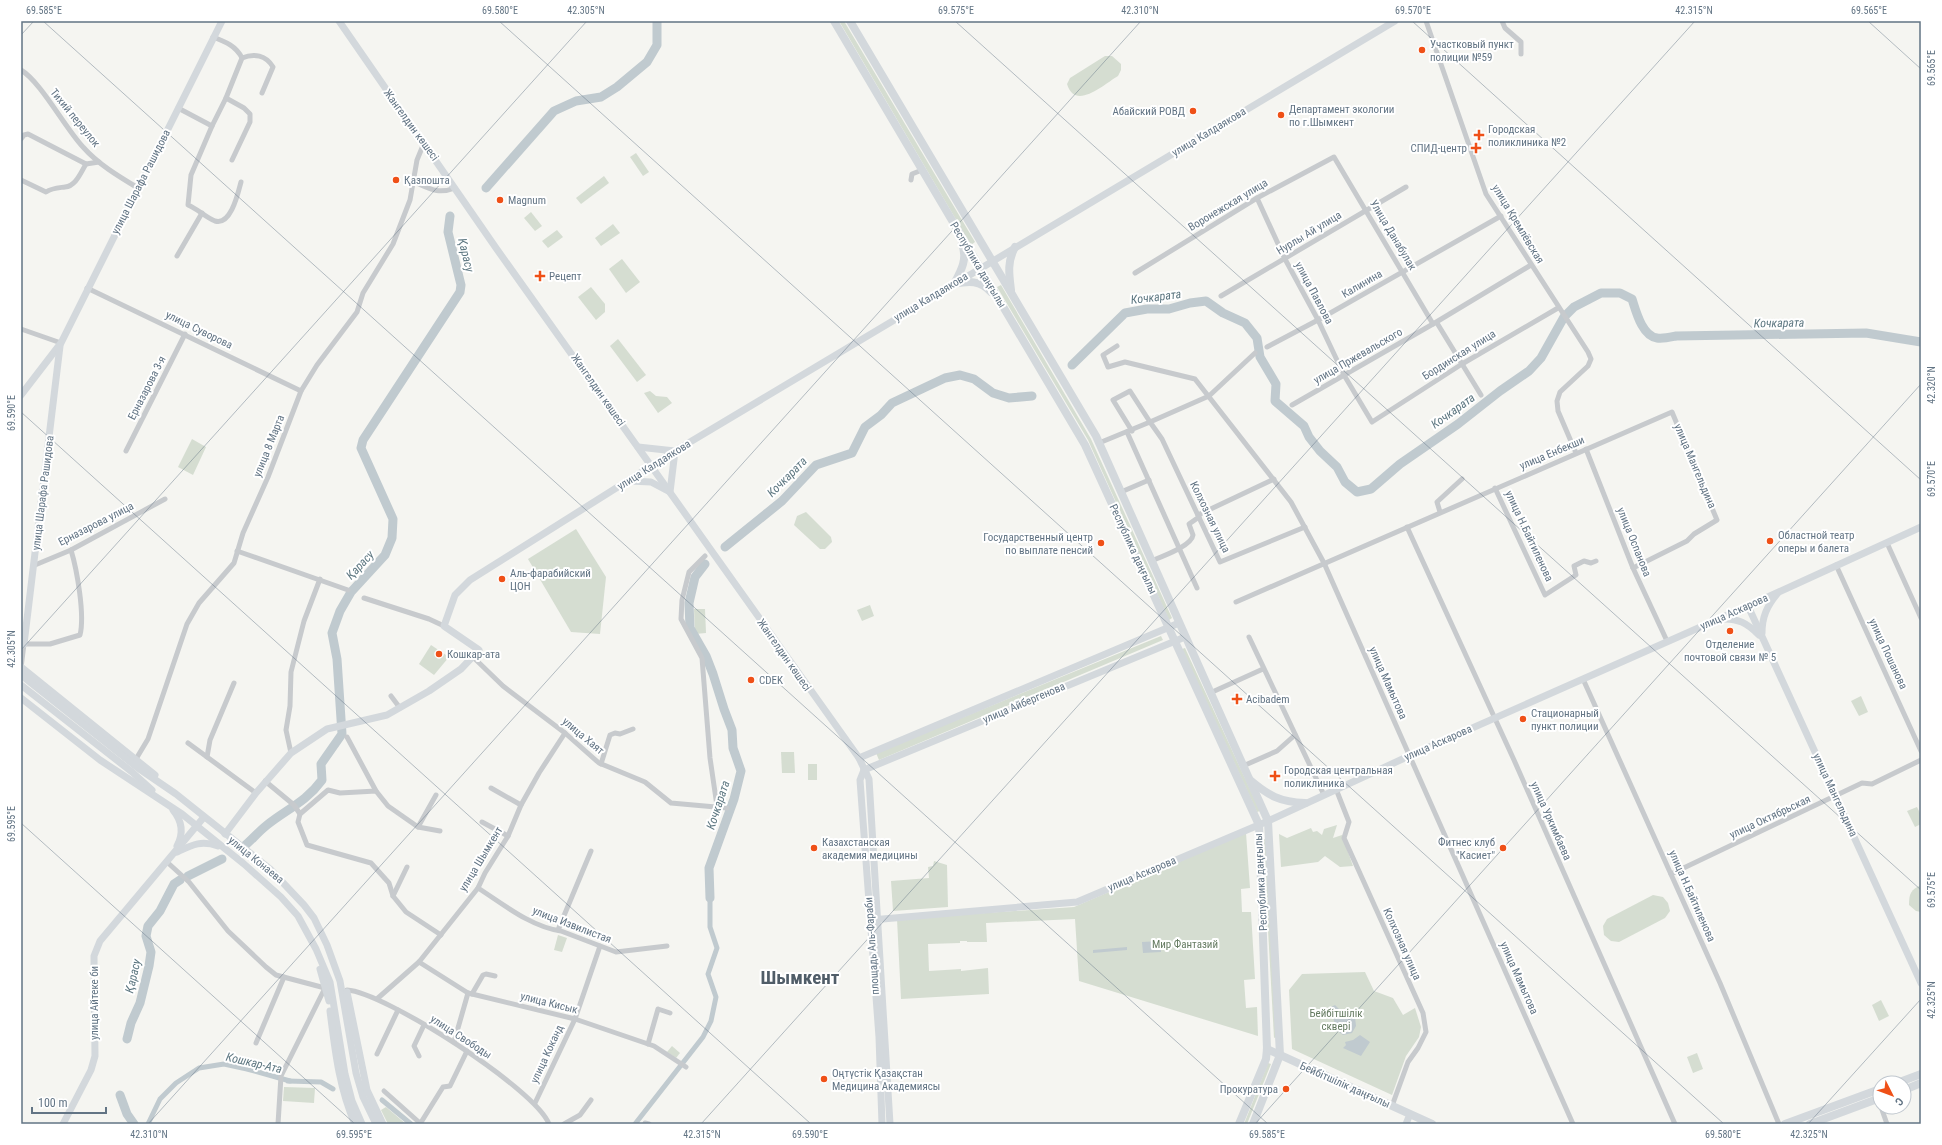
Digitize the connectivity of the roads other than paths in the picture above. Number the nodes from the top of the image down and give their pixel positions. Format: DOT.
graph roads {
  1 [pos="222,21"];
  2 [pos="339,21"];
  3 [pos="834,21"];
  4 [pos="850,21"];
  5 [pos="1395,21"];
  6 [pos="1426,21"];
  7 [pos="1502,21"];
  8 [pos="213,37"];
  9 [pos="1521,54"];
  10 [pos="242,58"];
  11 [pos="21,70"];
  12 [pos="262,93"];
  13 [pos="226,98"];
  14 [pos="178,108"];
  15 [pos="212,126"];
  16 [pos="21,139"];
  17 [pos="424,143"];
  18 [pos="1334,157"];
  19 [pos="232,160"];
  20 [pos="99,162"];
  21 [pos="86,164"];
  22 [pos="922,170"];
  23 [pos="21,180"];
  24 [pos="911,180"];
  25 [pos="412,181"];
  26 [pos="241,182"];
  27 [pos="1406,187"];
  28 [pos="138,188"];
  29 [pos="455,188"];
  30 [pos="1257,198"];
  31 [pos="1366,210"];
  32 [pos="202,213"];
  33 [pos="1500,216"];
  34 [pos="958,231"];
  35 [pos="1015,247"];
  36 [pos="177,256"];
  37 [pos="1285,259"];
  38 [pos="992,261"];
  39 [pos="1532,265"];
  40 [pos="980,268"];
  41 [pos="1403,272"];
  42 [pos="1135,273"];
  43 [pos="954,284"];
  44 [pos="87,288"];
  45 [pos="1011,293"];
  46 [pos="1221,296"];
  47 [pos="999,301"];
  48 [pos="1558,308"];
  49 [pos="1318,320"];
  50 [pos="1435,324"];
  51 [pos="21,329"];
  52 [pos="185,334"];
  53 [pos="61,343"];
  54 [pos="1117,346"];
  55 [pos="1267,347"];
  56 [pos="1255,353"];
  57 [pos="1462,364"];
  58 [pos="1344,375"];
  59 [pos="301,391"];
  60 [pos="21,395"];
  61 [pos="1481,395"];
  62 [pos="1209,396"];
  63 [pos="1292,405"];
  64 [pos="1672,412"];
  65 [pos="1150,422"];
  66 [pos="1372,422"];
  67 [pos="1129,431"];
  68 [pos="1099,443"];
  69 [pos="638,447"];
  70 [pos="1586,449"];
  71 [pos="675,450"];
  72 [pos="126,451"];
  73 [pos="1576,453"];
  74 [pos="652,466"];
  75 [pos="1274,479"];
  76 [pos="1462,479"];
  77 [pos="629,480"];
  78 [pos="1149,480"];
  79 [pos="1495,488"];
  80 [pos="670,492"];
  81 [pos="1121,492"];
  82 [pos="165,499"];
  83 [pos="1440,512"];
  84 [pos="1198,516"];
  85 [pos="1305,527"];
  86 [pos="1407,527"];
  87 [pos="1921,527"];
  88 [pos="1887,543"];
  89 [pos="1178,549"];
  90 [pos="70,550"];
  91 [pos="237,551"];
  92 [pos="705,556"];
  93 [pos="1151,561"];
  94 [pos="1596,561"];
  95 [pos="1324,563"];
  96 [pos="35,565"];
  97 [pos="1836,566"];
  98 [pos="1633,568"];
  99 [pos="320,579"];
  100 [pos="1197,588"];
  101 [pos="348,590"];
  102 [pos="1780,591"];
  103 [pos="364,598"];
  104 [pos="1236,602"];
  105 [pos="1748,606"];
  106 [pos="1921,618"];
  107 [pos="1717,619"];
  108 [pos="1178,623"];
  109 [pos="444,626"];
  110 [pos="1168,627"];
  111 [pos="1184,637"];
  112 [pos="1249,637"];
  113 [pos="24,638"];
  114 [pos="1763,638"];
  115 [pos="1174,641"];
  116 [pos="1667,641"];
  117 [pos="473,657"];
  118 [pos="21,668"];
  119 [pos="1263,669"];
  120 [pos="21,675"];
  121 [pos="1583,679"];
  122 [pos="234,683"];
  123 [pos="21,685"];
  124 [pos="1210,693"];
  125 [pos="391,696"];
  126 [pos="21,698"];
  127 [pos="400,708"];
  128 [pos="1494,718"];
  129 [pos="633,729"];
  130 [pos="565,733"];
  131 [pos="1295,735"];
  132 [pos="347,737"];
  133 [pos="188,742"];
  134 [pos="1921,751"];
  135 [pos="291,753"];
  136 [pos="1409,756"];
  137 [pos="208,757"];
  138 [pos="859,758"];
  139 [pos="136,759"];
  140 [pos="1921,760"];
  141 [pos="601,764"];
  142 [pos="1243,766"];
  143 [pos="864,770"];
  144 [pos="1249,778"];
  145 [pos="265,782"];
  146 [pos="491,788"];
  147 [pos="1336,789"];
  148 [pos="376,791"];
  149 [pos="256,793"];
  150 [pos="176,794"];
  151 [pos="436,795"];
  152 [pos="1324,795"];
  153 [pos="1835,796"];
  154 [pos="166,803"];
  155 [pos="1305,803"];
  156 [pos="521,805"];
  157 [pos="717,806"];
  158 [pos="726,808"];
  159 [pos="300,814"];
  160 [pos="204,817"];
  161 [pos="482,822"];
  162 [pos="1268,822"];
  163 [pos="1259,825"];
  164 [pos="196,826"];
  165 [pos="418,827"];
  166 [pos="440,831"];
  167 [pos="225,834"];
  168 [pos="508,836"];
  169 [pos="225,849"];
  170 [pos="591,851"];
  171 [pos="173,854"];
  172 [pos="167,862"];
  173 [pos="407,867"];
  174 [pos="1670,874"];
  175 [pos="478,888"];
  176 [pos="393,896"];
  177 [pos="875,920"];
  178 [pos="302,922"];
  179 [pos="558,930"];
  180 [pos="320,931"];
  181 [pos="441,935"];
  182 [pos="600,946"];
  183 [pos="667,946"];
  184 [pos="330,952"];
  185 [pos="319,955"];
  186 [pos="419,962"];
  187 [pos="495,976"];
  188 [pos="284,977"];
  189 [pos="1921,984"];
  190 [pos="325,988"];
  191 [pos="347,990"];
  192 [pos="470,994"];
  193 [pos="378,998"];
  194 [pos="398,1010"];
  195 [pos="670,1013"];
  196 [pos="575,1019"];
  197 [pos="424,1025"];
  198 [pos="454,1042"];
  199 [pos="256,1043"];
  200 [pos="648,1044"];
  201 [pos="1267,1049"];
  202 [pos="467,1052"];
  203 [pos="377,1054"];
  204 [pos="1280,1055"];
  205 [pos="419,1056"];
  206 [pos="686,1067"];
  207 [pos="345,1074"];
  208 [pos="340,1083"];
  209 [pos="384,1091"];
  210 [pos="1872,1092"];
  211 [pos="591,1100"];
  212 [pos="535,1103"];
  213 [pos="1872,1105"];
  214 [pos="1392,1106"];
  215 [pos="1410,1114"];
  216 [pos="63,1124"];
  217 [pos="278,1124"];
  218 [pos="355,1124"];
  219 [pos="362,1124"];
  220 [pos="376,1124"];
  221 [pos="383,1124"];
  222 [pos="421,1124"];
  223 [pos="549,1124"];
  224 [pos="564,1124"];
  225 [pos="882,1124"];
  226 [pos="890,1124"];
  227 [pos="1240,1124"];
  228 [pos="1253,1124"];
  229 [pos="1406,1124"];
  230 [pos="1432,1124"];
  231 [pos="1573,1124"];
  232 [pos="1675,1124"];
  233 [pos="1779,1124"];
  234 [pos="1785,1124"];
  235 [pos="1810,1124"];
  1 -- 8 [label="main road, улица Шарафа Рашидова"];
  2 -- 17 [label="main road, Жангелдин көшесі"];
  3 -- 22 [label="main road, Республика даңғылы"];
  4 -- 38 [label="main road, Республика даңғылы"];
  5 -- 35 [label="main road, улица Калдаякова"];
  6 -- 33 [label="street, улица Кремлёвская"];
  7 -- 9 [label="street"];
  8 -- 10 [label="street"];
  8 -- 14 [label="main road, улица Шарафа Рашидова"];
  10 -- 12 [label="street"];
  10 -- 13 [label="street"];
  11 -- 20 [label="street, Тихий переулок"];
  13 -- 15 [label="street"];
  13 -- 19 [label="street"];
  14 -- 15 [label="street"];
  14 -- 28 [label="main road, улица Шарафа Рашидова"];
  15 -- 32 [label="street"];
  16 -- 21 [label="street"];
  17 -- 25 [label="street, улица 8 Марта"];
  17 -- 29 [label="main road, Жангелдин көшесі"];
  18 -- 30 [label="street, Воронежская улица"];
  18 -- 31 [label="street, Улица Данабулак"];
  20 -- 21 [label="street"];
  20 -- 28 [label="street, Тихий переулок"];
  21 -- 23 [label="street"];
  22 -- 24 [label="street"];
  22 -- 34 [label="main road, Республика даңғылы"];
  25 -- 29 [label="street"];
  25 -- 59 [label="street, улица 8 Марта"];
  26 -- 32 [label="street"];
  27 -- 31 [label="street, Нурлы Ай улица"];
  28 -- 44 [label="main road, улица Шарафа Рашидова"];
  29 -- 69 [label="main road, Жангелдин көшесі"];
  30 -- 37 [label="street, улица Павлова"];
  30 -- 42 [label="street, Воронежская улица"];
  31 -- 37 [label="street, Нурлы Ай улица"];
  31 -- 41 [label="street, Улица Данабулак"];
  32 -- 36 [label="street"];
  33 -- 39 [label="street, улица Кремлёвская"];
  33 -- 41 [label="street, Калинина"];
  34 -- 40 [label="main road, Республика даңғылы"];
  34 -- 43 [label="main road"];
  35 -- 38 [label="main road, улица Калдаякова"];
  35 -- 45 [label="main road"];
  37 -- 46 [label="street, Нурлы Ай улица"];
  37 -- 49 [label="street, улица Павлова"];
  38 -- 40 [label="main road, улица Калдаякова"];
  38 -- 45 [label="main road, Республика даңғылы"];
  39 -- 48 [label="street, улица Кремлёвская"];
  39 -- 50 [label="street, улица Пржевальского"];
  40 -- 43 [label="main road, улица Калдаякова"];
  40 -- 47 [label="main road, Республика даңғылы"];
  41 -- 49 [label="street, Калинина"];
  41 -- 50 [label="street, Улица Данабулак"];
  43 -- 47 [label="main road"];
  43 -- 71 [label="main road, улица Калдаякова"];
  44 -- 52 [label="street, улица Суворова"];
  44 -- 53 [label="main road, улица Шарафа Рашидова"];
  45 -- 68 [label="main road, Республика даңғылы"];
  47 -- 110 [label="main road, Республика даңғылы"];
  48 -- 57 [label="street, Бординская улица"];
  48 -- 73 [label="street, улица Кремлёвская"];
  49 -- 55 [label="street, Калинина"];
  49 -- 58 [label="street, улица Павлова"];
  50 -- 57 [label="street, Улица Данабулак"];
  50 -- 58 [label="street, улица Пржевальского"];
  51 -- 53 [label="street"];
  52 -- 59 [label="street, улица Суворова"];
  52 -- 72 [label="street, Ерназарова 3-я"];
  53 -- 60 [label="main road, улица Шарафа Рашидова"];
  53 -- 96 [label="main road, улица Шарафа Рашидова"];
  54 -- 62 [label="street, улица Мамытова"];
  56 -- 62 [label="street"];
  57 -- 61 [label="street, Улица Данабулак"];
  57 -- 66 [label="street, Бординская улица"];
  58 -- 63 [label="street, улица Пржевальского"];
  58 -- 66 [label="street, улица Павлова"];
  59 -- 91 [label="street, улица 8 Марта"];
  62 -- 65 [label="street"];
  62 -- 75 [label="street, улица Мамытова"];
  64 -- 70 [label="street, улица Енбекши"];
  64 -- 98 [label="street, улица Мангельдина"];
  65 -- 67 [label="street"];
  65 -- 67 [label="street, Колхозная улица"];
  65 -- 84 [label="street, Колхозная улица"];
  67 -- 68 [label="street"];
  67 -- 78 [label="street"];
  68 -- 81 [label="main road, Республика даңғылы"];
  69 -- 71 [label="main road"];
  69 -- 74 [label="main road, Жангелдин көшесі"];
  70 -- 73 [label="street, улица Енбекши"];
  70 -- 98 [label="street, улица Оспанова"];
  71 -- 74 [label="main road, улица Калдаякова"];
  71 -- 80 [label="main road"];
  73 -- 79 [label="street, улица Енбекши"];
  74 -- 77 [label="main road, улица Калдаякова"];
  74 -- 80 [label="main road, Жангелдин көшесі"];
  75 -- 84 [label="street"];
  75 -- 85 [label="street, улица Мамытова"];
  76 -- 83 [label="street"];
  77 -- 80 [label="main road"];
  77 -- 109 [label="main road, улица Калдаякова"];
  78 -- 81 [label="street"];
  78 -- 89 [label="street"];
  79 -- 83 [label="street, улица Енбекши"];
  79 -- 94 [label="street, улица Н.Байтиленова"];
  80 -- 138 [label="main road, Жангелдин көшесі"];
  81 -- 93 [label="main road, Республика даңғылы"];
  82 -- 90 [label="street, Ерназарова улица"];
  83 -- 86 [label="street, улица Енбекши"];
  84 -- 85 [label="street, Колхозная улица"];
  84 -- 89 [label="street"];
  85 -- 95 [label="street, улица Мамытова"];
  86 -- 95 [label="street, улица Енбекши"];
  86 -- 128 [label="street, улица Уркимбаева"];
  87 -- 88 [label="main road, улица Аскарова"];
  88 -- 97 [label="main road, улица Аскарова"];
  88 -- 106 [label="street"];
  89 -- 93 [label="street"];
  89 -- 100 [label="street"];
  90 -- 96 [label="street, Ерназарова улица"];
  90 -- 113 [label="street"];
  91 -- 99 [label="street"];
  91 -- 139 [label="street, улица 8 Марта"];
  92 -- 157 [label="street"];
  93 -- 108 [label="main road, Республика даңғылы"];
  95 -- 104 [label="street, улица Енбекши"];
  95 -- 136 [label="street, улица Мамытова"];
  96 -- 113 [label="main road, улица Шарафа Рашидова"];
  97 -- 102 [label="main road, улица Аскарова"];
  97 -- 134 [label="street, улица Пошанова"];
  98 -- 116 [label="street, улица Оспанова"];
  99 -- 101 [label="street"];
  99 -- 135 [label="street"];
  102 -- 105 [label="main road, улица Аскарова"];
  102 -- 114 [label="main road"];
  103 -- 109 [label="street"];
  105 -- 107 [label="main road, улица Аскарова"];
  105 -- 114 [label="main road, улица Мангельдина"];
  107 -- 114 [label="main road"];
  107 -- 116 [label="main road, улица Аскарова"];
  108 -- 110 [label="main road, улица Айбергенова"];
  108 -- 111 [label="main road, Республика даңғылы"];
  109 -- 117 [label="main road"];
  110 -- 115 [label="main road, Республика даңғылы"];
  110 -- 138 [label="main road, улица Айбергенова"];
  111 -- 115 [label="main road, улица Айбергенова"];
  111 -- 124 [label="main road, Республика даңғылы"];
  112 -- 119 [label="street"];
  113 -- 118 [label="street"];
  114 -- 153 [label="main road, улица Мангельдина"];
  115 -- 143 [label="main road, улица Айбергенова"];
  115 -- 163 [label="main road, Республика даңғылы"];
  116 -- 121 [label="main road, улица Аскарова"];
  117 -- 127 [label="main road"];
  117 -- 130 [label="street, улица Хаят"];
  118 -- 139 [label="main road"];
  119 -- 124 [label="street"];
  119 -- 131 [label="street"];
  120 -- 150 [label="main road, улица Конаева"];
  121 -- 128 [label="main road, улица Аскарова"];
  121 -- 174 [label="street, улица Н.Байтиленова"];
  122 -- 137 [label="street"];
  123 -- 154 [label="main road, улица Конаева"];
  124 -- 142 [label="main road, Республика даңғылы"];
  125 -- 127 [label="street"];
  126 -- 154 [label="main road, улица Конаева"];
  127 -- 135 [label="main road"];
  128 -- 136 [label="main road, улица Аскарова"];
  128 -- 232 [label="street, улица Уркимбаева"];
  129 -- 141 [label="street"];
  130 -- 141 [label="street, улица Хаят"];
  130 -- 156 [label="street, улица Шымкент"];
  131 -- 142 [label="street"];
  131 -- 152 [label="street"];
  132 -- 148 [label="street"];
  133 -- 137 [label="street"];
  135 -- 145 [label="main road"];
  136 -- 147 [label="main road, улица Аскарова"];
  136 -- 231 [label="street, улица Мамытова"];
  137 -- 149 [label="street"];
  138 -- 143 [label="main road"];
  139 -- 150 [label="main road"];
  140 -- 153 [label="street, улица Октябрьская"];
  141 -- 157 [label="street, улица Хаят"];
  142 -- 144 [label="main road, Республика даңғылы"];
  143 -- 177 [label="main road, площадь Аль-Фараби"];
  144 -- 155 [label="main road"];
  144 -- 162 [label="main road, Республика даңғылы"];
  145 -- 149 [label="main road"];
  145 -- 159 [label="street"];
  146 -- 156 [label="street"];
  147 -- 152 [label="main road, улица Аскарова"];
  147 -- 214 [label="street, Колхозная улица"];
  148 -- 159 [label="street"];
  148 -- 165 [label="street"];
  149 -- 167 [label="main road"];
  150 -- 160 [label="main road, улица Конаева"];
  151 -- 165 [label="street"];
  152 -- 155 [label="main road, улица Аскарова"];
  153 -- 174 [label="street, улица Октябрьская"];
  153 -- 189 [label="main road, улица Мангельдина"];
  154 -- 164 [label="main road, улица Конаева"];
  154 -- 171 [label="main road"];
  155 -- 162 [label="main road, улица Аскарова"];
  156 -- 168 [label="street, улица Шымкент"];
  157 -- 158 [label="street, улица Хаят"];
  159 -- 176 [label="street"];
  160 -- 164 [label="main road, улица Айтеке би"];
  160 -- 167 [label="main road, улица Конаева"];
  161 -- 168 [label="street"];
  162 -- 163 [label="main road, улица Аскарова"];
  162 -- 204 [label="main road, Республика даңғылы"];
  163 -- 177 [label="main road, улица Аскарова"];
  163 -- 201 [label="main road, Республика даңғылы"];
  164 -- 169 [label="main road, улица Конаева"];
  164 -- 171 [label="main road, улица Айтеке би"];
  165 -- 166 [label="street"];
  167 -- 180 [label="main road, улица Конаева"];
  168 -- 175 [label="street, улица Шымкент"];
  169 -- 171 [label="main road"];
  169 -- 178 [label="main road, улица Конаева"];
  170 -- 179 [label="street"];
  171 -- 172 [label="main road, улица Айтеке би"];
  172 -- 188 [label="street"];
  172 -- 216 [label="main road, улица Айтеке би"];
  173 -- 176 [label="street"];
  174 -- 233 [label="street, улица Н.Байтиленова"];
  175 -- 179 [label="street, улица Извилистая"];
  175 -- 181 [label="street, улица Шымкент"];
  176 -- 181 [label="street"];
  177 -- 225 [label="main road, площадь Аль-Фараби"];
  177 -- 226 [label="main road, площадь Аль-Фараби"];
  178 -- 185 [label="main road, улица Конаева"];
  178 -- 190 [label="main road"];
  179 -- 182 [label="street, улица Извилистая"];
  180 -- 184 [label="main road, улица Конаева"];
  180 -- 191 [label="main road"];
  181 -- 186 [label="street, улица Шымкент"];
  182 -- 183 [label="street, улица Извилистая"];
  182 -- 196 [label="street, улица Коканд"];
  184 -- 185 [label="main road"];
  184 -- 220 [label="main road, улица Конаева"];
  185 -- 207 [label="main road, улица Конаева"];
  186 -- 192 [label="street, улица Кисык"];
  186 -- 193 [label="street, улица Шымкент"];
  187 -- 192 [label="street"];
  188 -- 190 [label="street"];
  188 -- 199 [label="street"];
  190 -- 208 [label="main road"];
  190 -- 217 [label="street"];
  191 -- 193 [label="street, улица Свободы"];
  191 -- 221 [label="main road"];
  192 -- 196 [label="street, улица Кисык"];
  192 -- 198 [label="street"];
  193 -- 194 [label="street, улица Свободы"];
  194 -- 197 [label="street, улица Свободы"];
  194 -- 203 [label="street"];
  195 -- 200 [label="street"];
  196 -- 200 [label="street, улица Кисык"];
  196 -- 212 [label="street, улица Коканд"];
  197 -- 198 [label="street, улица Свободы"];
  197 -- 205 [label="street"];
  198 -- 202 [label="street, улица Свободы"];
  200 -- 206 [label="street, улица Кисык"];
  201 -- 204 [label="main road, Бейбітшілік даңғылы"];
  201 -- 227 [label="main road, Республика даңғылы"];
  202 -- 212 [label="street, улица Свободы"];
  202 -- 222 [label="street"];
  204 -- 214 [label="main road, Бейбітшілік даңғылы"];
  204 -- 228 [label="main road, Республика даңғылы"];
  207 -- 208 [label="main road"];
  207 -- 219 [label="main road, улица Конаева"];
  208 -- 218 [label="main road"];
  209 -- 222 [label="street"];
  210 -- 234 [label="main road"];
  211 -- 224 [label="street"];
  212 -- 223 [label="street, улица Свободы"];
  213 -- 235 [label="main road"];
  214 -- 215 [label="main road, Бейбітшілік даңғылы"];
  215 -- 229 [label="main road"];
  215 -- 230 [label="main road, Бейбітшілік даңғылы"];
}
